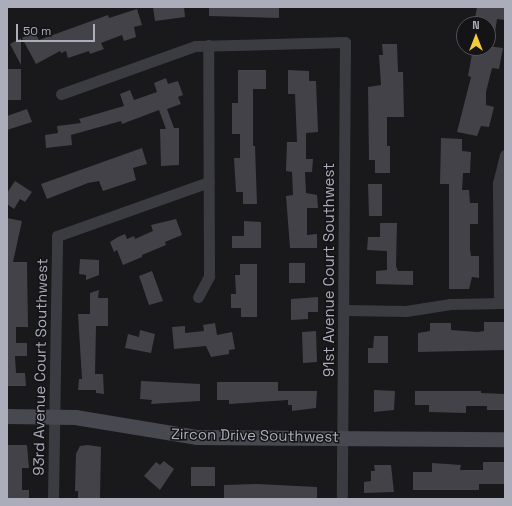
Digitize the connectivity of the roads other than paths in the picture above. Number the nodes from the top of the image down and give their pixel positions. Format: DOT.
graph roads {
  1 [pos="208,45"];
  2 [pos="61,94"];
  3 [pos="505,155"];
  4 [pos="209,182"];
  5 [pos="198,297"];
  6 [pos="502,303"];
  7 [pos="345,310"];
  8 [pos="7,416"];
  9 [pos="54,416"];
  10 [pos="343,437"];
  11 [pos="505,439"];
  12 [pos="54,499"];
  13 [pos="342,499"];
  1 -- 2 [label="street"];
  1 -- 4 [label="street"];
  1 -- 7 [label="street, 91st Avenue Court Southwest"];
  3 -- 6 [label="street"];
  4 -- 5 [label="street"];
  4 -- 9 [label="street, 93rd Avenue Court Southwest"];
  6 -- 7 [label="street"];
  7 -- 10 [label="street, 91st Avenue Court Southwest"];
  8 -- 9 [label="street, Zircon Drive Southwest"];
  9 -- 10 [label="street, Zircon Drive Southwest"];
  9 -- 12 [label="street, 93rd Avenue Court Southwest"];
  10 -- 11 [label="street, Zircon Drive Southwest"];
  10 -- 13 [label="street, 91st Avenue Court Southwest"];
}
